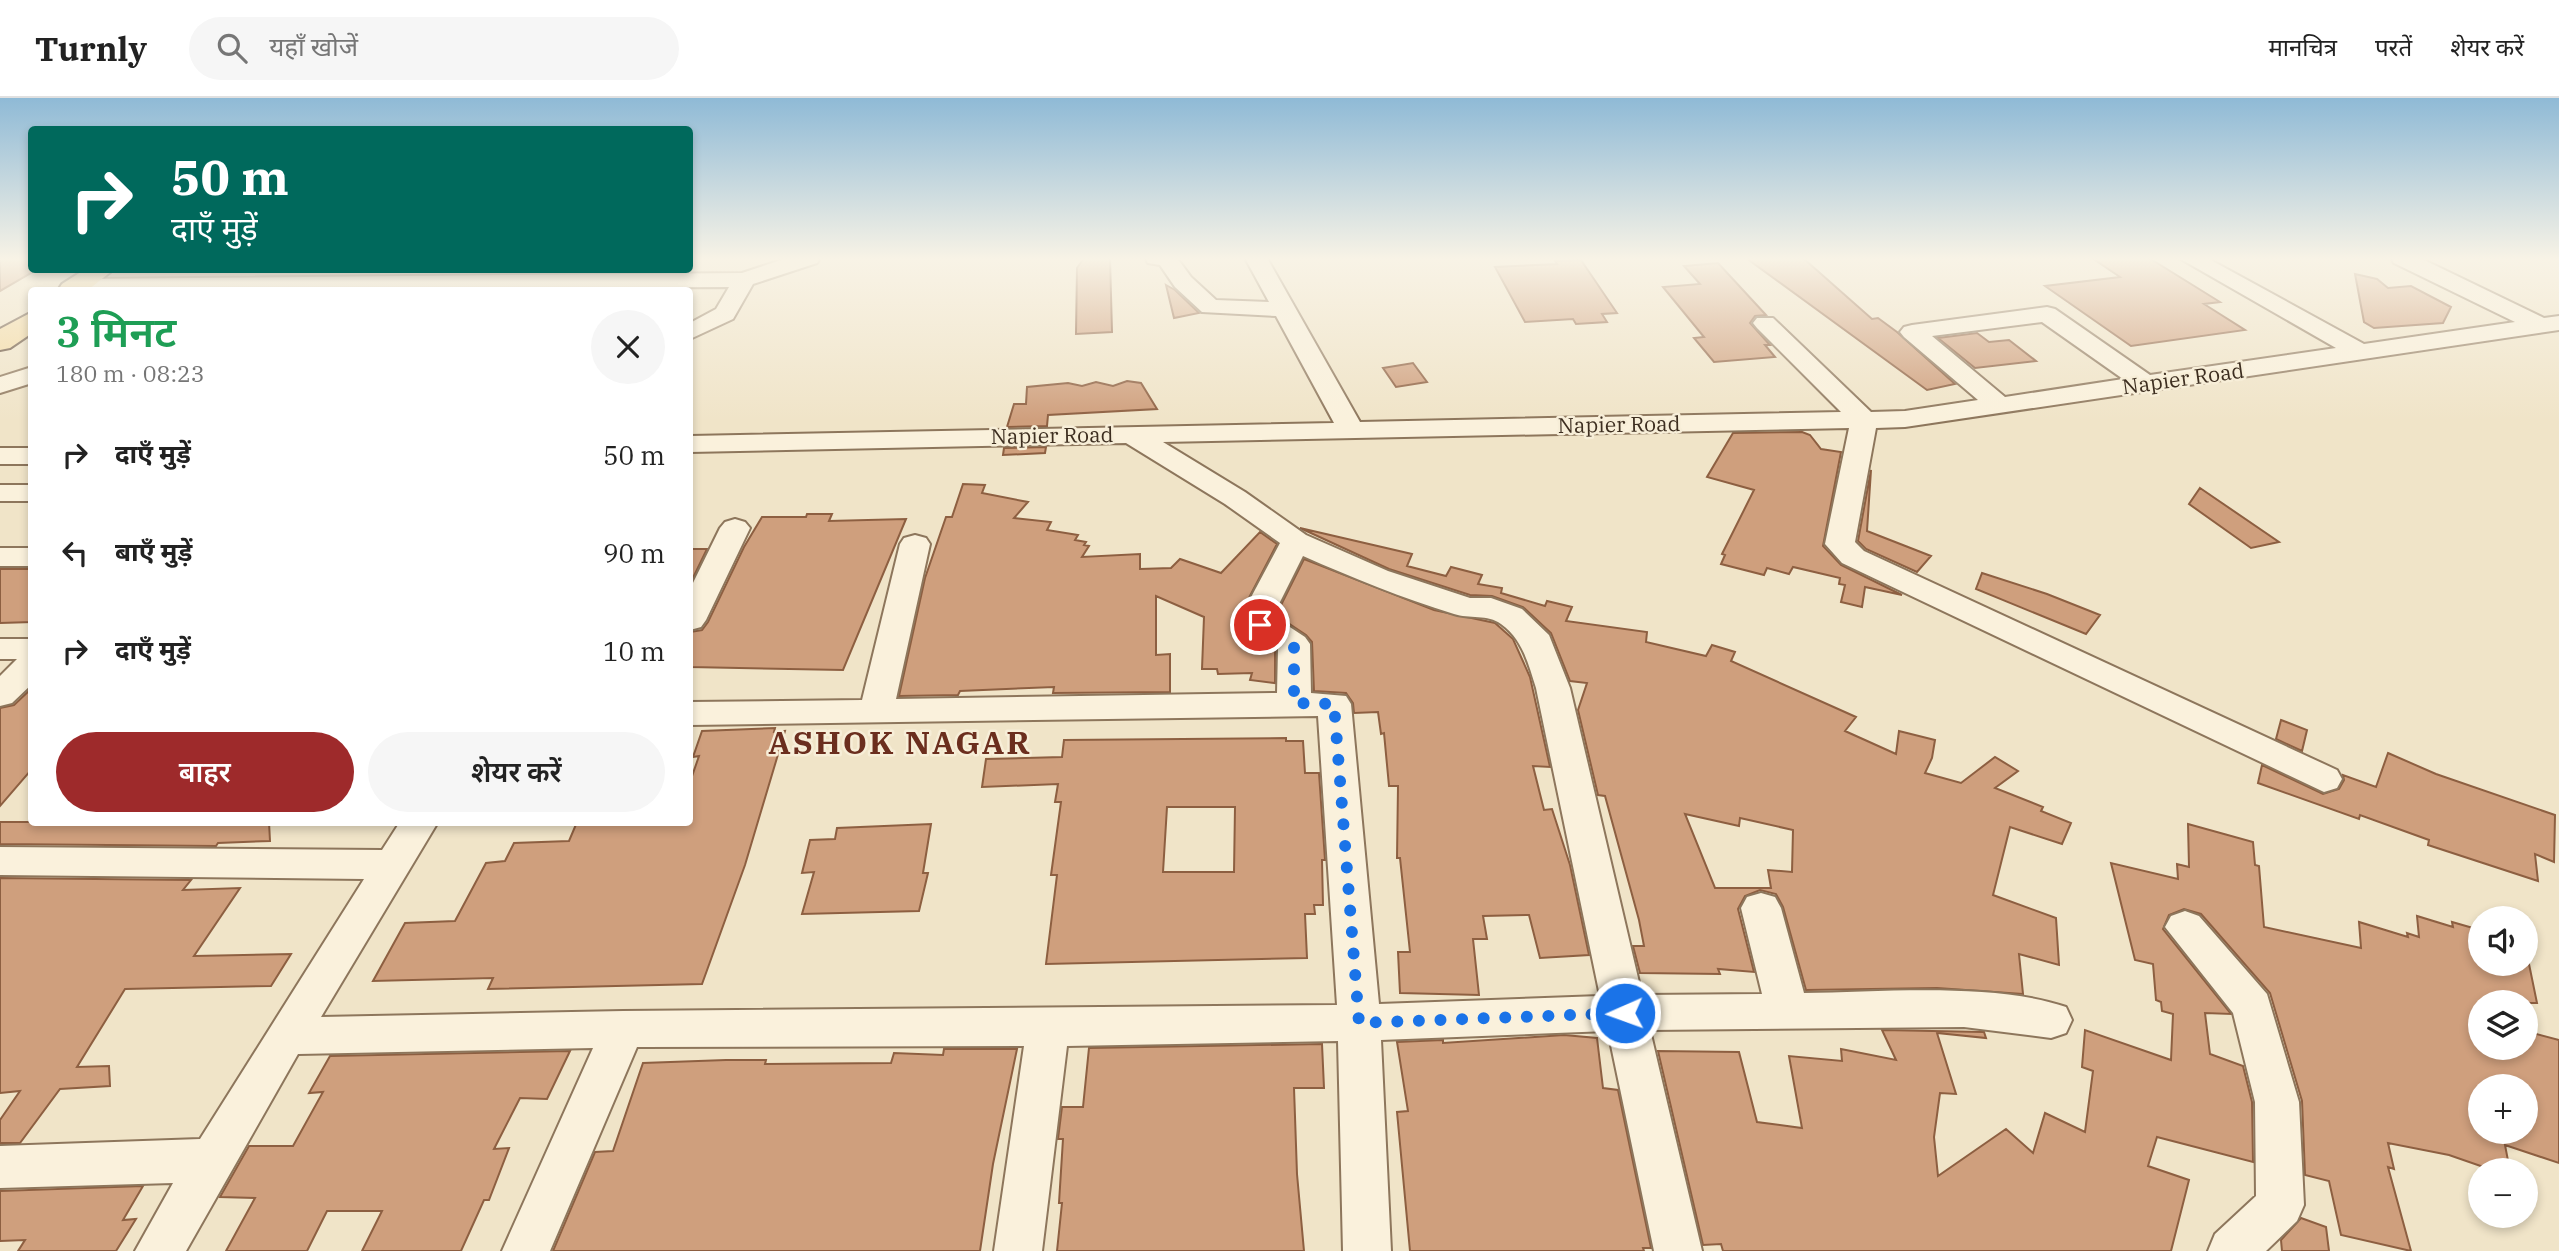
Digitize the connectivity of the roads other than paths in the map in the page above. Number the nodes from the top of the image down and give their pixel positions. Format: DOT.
graph roads {
  1 [pos="725,312"];
  2 [pos="1287,312"];
  3 [pos="2287,312"];
  4 [pos="2523,312"];
  5 [pos="28,323"];
  6 [pos="1765,323"];
  7 [pos="2550,324"];
  8 [pos="693,330"];
  9 [pos="0,342"];
  10 [pos="2360,352"];
  11 [pos="28,375"];
  12 [pos="2146,384"];
  13 [pos="0,385"];
  14 [pos="1999,405"];
  15 [pos="1864,420"];
  16 [pos="1350,428"];
  17 [pos="1130,433"];
  18 [pos="693,443"];
  19 [pos="0,456"];
  20 [pos="28,456"];
  21 [pos="0,493"];
  22 [pos="28,493"];
  23 [pos="734,528"];
  24 [pos="1296,541"];
  25 [pos="915,544"];
  26 [pos="0,557"];
  27 [pos="28,557"];
  28 [pos="693,614"];
  29 [pos="0,649"];
  30 [pos="28,649"];
  31 [pos="28,668"];
  32 [pos="0,695"];
  33 [pos="1294,703"];
  34 [pos="877,709"];
  35 [pos="693,713"];
  36 [pos="2324,779"];
  37 [pos="418,826"];
  38 [pos="0,861"];
  39 [pos="395,865"];
  40 [pos="1761,908"];
  41 [pos="2185,927"];
  42 [pos="1788,1011"];
  43 [pos="1625,1013"];
  44 [pos="2051,1020"];
  45 [pos="1359,1023"];
  46 [pos="1048,1028"];
  47 [pos="623,1029"];
  48 [pos="286,1036"];
  49 [pos="215,1160"];
  50 [pos="0,1167"];
  51 [pos="159,1251"];
  52 [pos="526,1251"];
  53 [pos="1018,1251"];
  54 [pos="1367,1251"];
  55 [pos="1678,1251"];
  56 [pos="2232,1251"];
  1 -- 8 [label="street"];
  2 -- 16 [label="street"];
  3 -- 10 [label="street"];
  4 -- 7 [label="street"];
  5 -- 9 [label="main road"];
  6 -- 15 [label="street"];
  7 -- 10 [label="street, Napier Road"];
  10 -- 12 [label="street, Napier Road"];
  11 -- 13 [label="street"];
  12 -- 14 [label="street, Napier Road"];
  12 -- 14 [label="street"];
  14 -- 15 [label="street, Napier Road"];
  15 -- 16 [label="street, Napier Road"];
  15 -- 36 [label="street"];
  16 -- 17 [label="street, Napier Road"];
  17 -- 18 [label="street, Napier Road"];
  17 -- 24 [label="street"];
  19 -- 20 [label="street"];
  21 -- 22 [label="street"];
  23 -- 28 [label="street"];
  24 -- 33 [label="street"];
  24 -- 43 [label="street"];
  25 -- 34 [label="street"];
  26 -- 27 [label="street"];
  29 -- 30 [label="street"];
  31 -- 32 [label="street"];
  33 -- 34 [label="street"];
  33 -- 45 [label="street"];
  34 -- 35 [label="street"];
  37 -- 39 [label="street"];
  38 -- 39 [label="street"];
  39 -- 48 [label="street"];
  40 -- 42 [label="street"];
  41 -- 56 [label="street"];
  42 -- 43 [label="street"];
  42 -- 44 [label="street"];
  43 -- 45 [label="street"];
  43 -- 55 [label="street"];
  45 -- 46 [label="street"];
  45 -- 54 [label="street"];
  46 -- 47 [label="street"];
  46 -- 53 [label="street"];
  47 -- 48 [label="street"];
  47 -- 52 [label="street"];
  48 -- 49 [label="street"];
  49 -- 50 [label="street"];
  49 -- 51 [label="street"];
}
